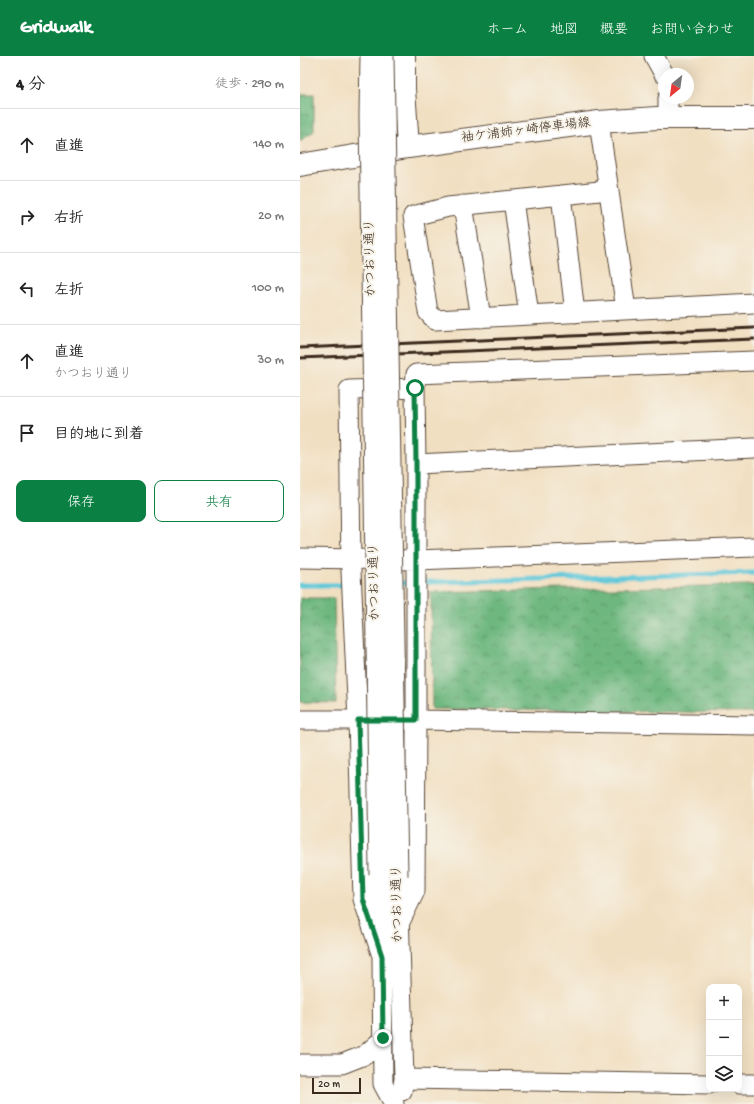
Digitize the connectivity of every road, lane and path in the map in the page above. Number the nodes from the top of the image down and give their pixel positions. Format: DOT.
graph roads {
  1 [pos="370,56"];
  2 [pos="384,56"];
  3 [pos="404,56"];
  4 [pos="654,56"];
  5 [pos="661,68"];
  6 [pos="668,108"];
  7 [pos="754,118"];
  8 [pos="599,122"];
  9 [pos="408,147"];
  10 [pos="300,164"];
  11 [pos="609,190"];
  12 [pos="562,195"];
  13 [pos="513,200"];
  14 [pos="463,206"];
  15 [pos="754,303"];
  16 [pos="626,310"];
  17 [pos="575,313"];
  18 [pos="529,315"];
  19 [pos="481,318"];
  20 [pos="754,361"];
  21 [pos="415,388"];
  22 [pos="754,448"];
  23 [pos="416,464"];
  24 [pos="754,547"];
  25 [pos="300,558"];
  26 [pos="416,564"];
  27 [pos="351,565"];
  28 [pos="300,720"];
  29 [pos="358,720"];
  30 [pos="416,720"];
  31 [pos="754,725"];
  32 [pos="398,924"];
  33 [pos="382,956"];
  34 [pos="383,1038"];
  35 [pos="300,1064"];
  36 [pos="404,1080"];
  37 [pos="706,1084"];
  38 [pos="742,1084"];
  39 [pos="754,1084"];
  40 [pos="394,1104"];
  41 [pos="398,1104"];
  1 -- 33 [label="street, かつおり通り, bridge"];
  2 -- 32 [label="street, かつおり通り, bridge"];
  3 -- 9 [label="main road"];
  4 -- 5 [label="street"];
  6 -- 7 [label="main road, 袖ケ浦姉ヶ崎停車場線"];
  6 -- 8 [label="main road, 袖ケ浦姉ヶ崎停車場線"];
  8 -- 9 [label="main road, 袖ケ浦姉ヶ崎停車場線"];
  8 -- 11 [label="street"];
  9 -- 10 [label="main road, 袖ケ浦姉ヶ崎停車場線"];
  11 -- 12 [label="street"];
  11 -- 16 [label="street"];
  12 -- 13 [label="street"];
  12 -- 17 [label="street"];
  13 -- 14 [label="street"];
  13 -- 18 [label="street"];
  14 -- 19 [label="street"];
  14 -- 19 [label="street"];
  15 -- 16 [label="street"];
  16 -- 17 [label="street"];
  17 -- 18 [label="street"];
  18 -- 19 [label="street"];
  20 -- 21 [label="street"];
  21 -- 23 [label="street"];
  21 -- 27 [label="street"];
  22 -- 23 [label="street"];
  23 -- 26 [label="street"];
  24 -- 26 [label="street"];
  25 -- 27 [label="street"];
  26 -- 27 [label="street"];
  26 -- 30 [label="street"];
  27 -- 29 [label="street"];
  28 -- 29 [label="street"];
  29 -- 30 [label="street"];
  29 -- 33 [label="street"];
  30 -- 31 [label="street"];
  30 -- 32 [label="street"];
  32 -- 36 [label="street, かつおり通り"];
  33 -- 34 [label="street, かつおり通り"];
  34 -- 35 [label="street"];
  34 -- 40 [label="street, かつおり通り"];
  36 -- 37 [label="street"];
  36 -- 41 [label="street, かつおり通り"];
  38 -- 39 [label="street"];
}
